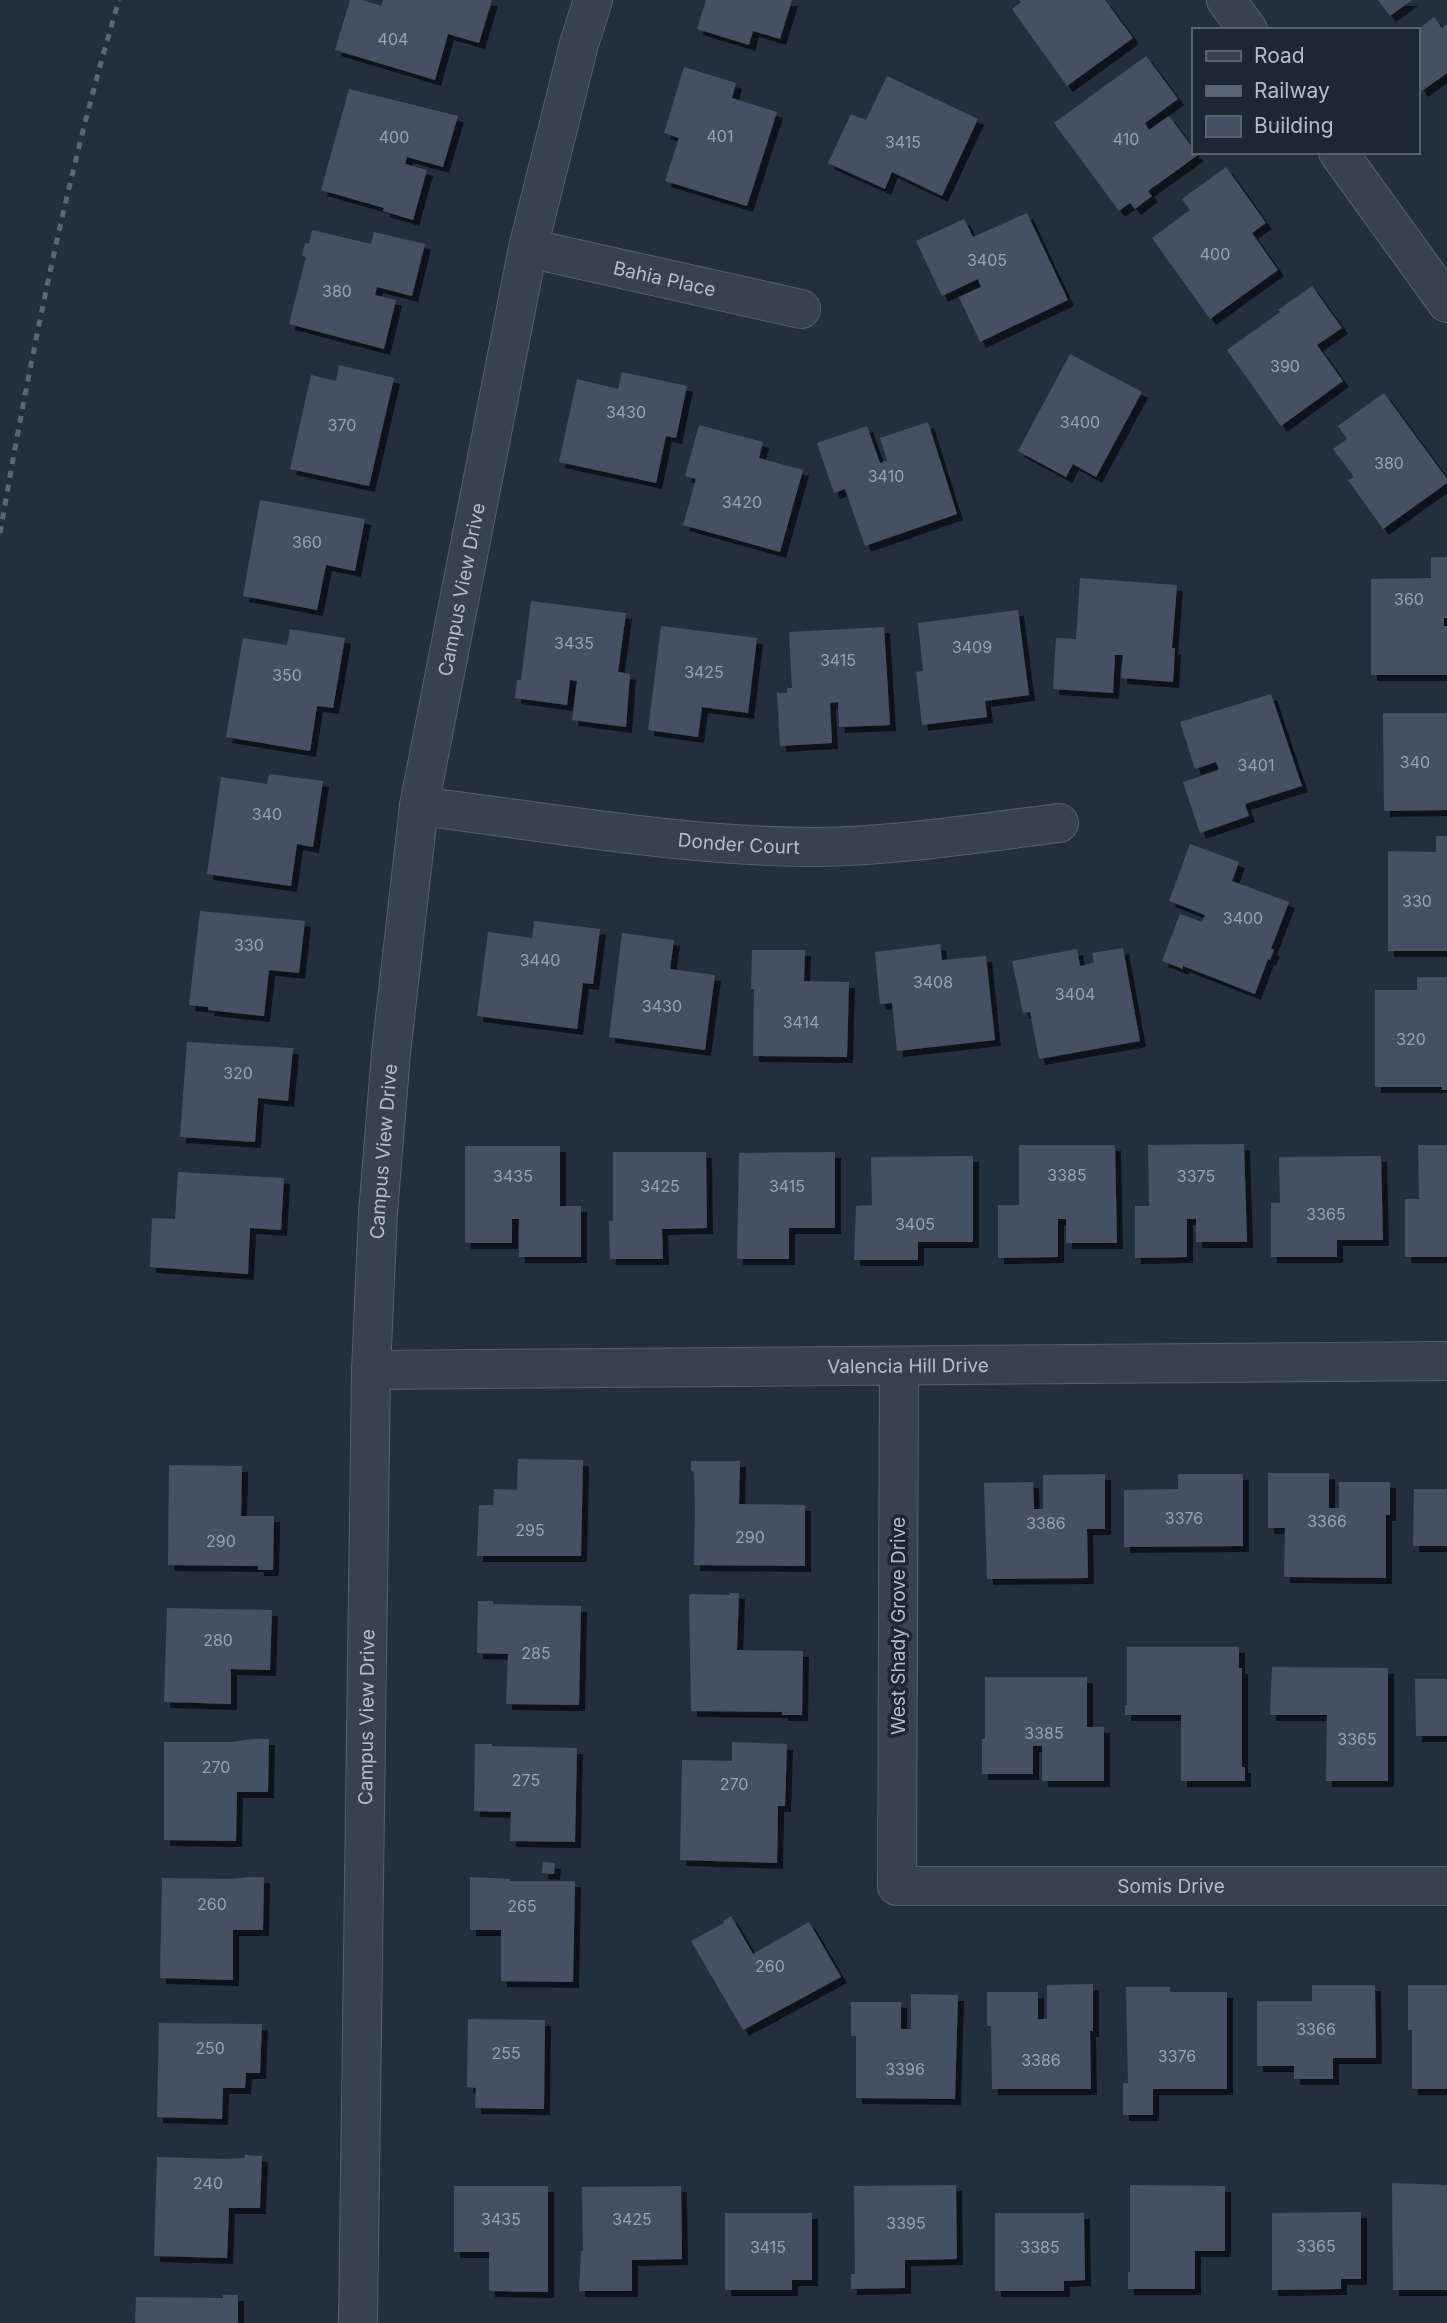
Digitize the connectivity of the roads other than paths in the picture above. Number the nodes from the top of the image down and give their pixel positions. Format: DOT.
graph roads {
  1 [pos="593,0"];
  2 [pos="1226,0"];
  3 [pos="1247,28"];
  4 [pos="1339,154"];
  5 [pos="528,248"];
  6 [pos="1447,303"];
  7 [pos="801,309"];
  8 [pos="419,806"];
  9 [pos="1059,823"];
  10 [pos="1447,1362"];
  11 [pos="899,1366"];
  12 [pos="371,1370"];
  13 [pos="897,1886"];
  14 [pos="1447,1886"];
  15 [pos="358,2323"];
  1 -- 5 [label="street, Campus View Drive"];
  2 -- 3 [label="street"];
  4 -- 6 [label="street"];
  5 -- 7 [label="street, Bahia Place"];
  5 -- 8 [label="street, Campus View Drive"];
  8 -- 9 [label="street, Donder Court"];
  8 -- 12 [label="street, Campus View Drive"];
  10 -- 11 [label="street, Valencia Hill Drive"];
  11 -- 12 [label="street, Valencia Hill Drive"];
  11 -- 13 [label="street, West Shady Grove Drive"];
  12 -- 15 [label="street, Campus View Drive"];
  13 -- 14 [label="street, Somis Drive"];
}
